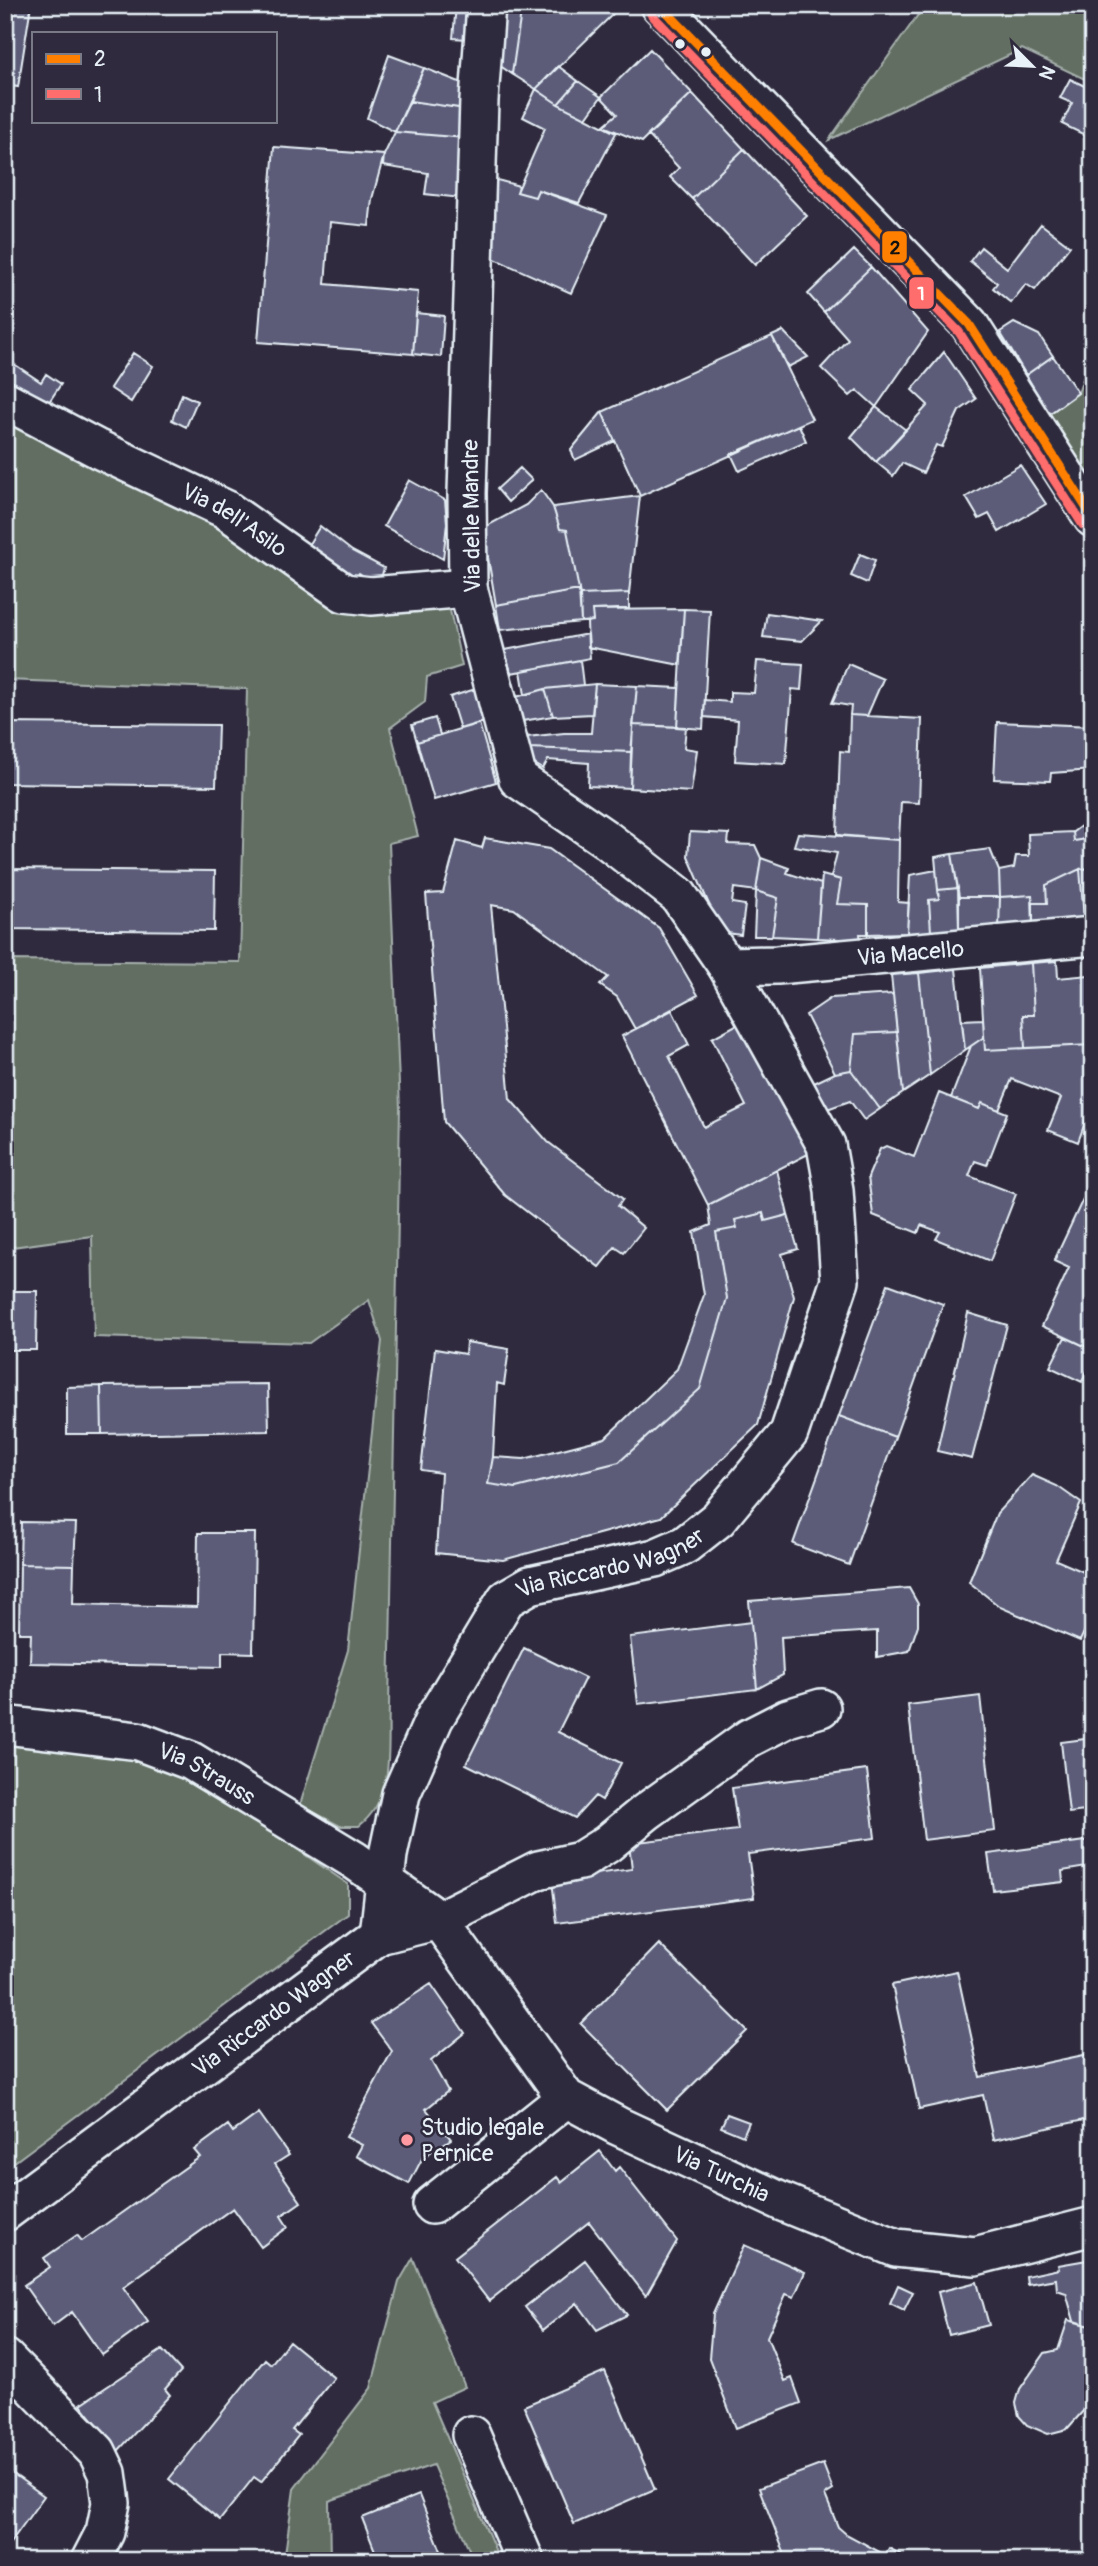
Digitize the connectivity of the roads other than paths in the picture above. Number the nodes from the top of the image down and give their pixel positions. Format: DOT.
graph roads {
  1 [pos="486,5"];
  2 [pos="660,5"];
  3 [pos="5,400"];
  4 [pos="1093,519"];
  5 [pos="468,588"];
  6 [pos="1093,936"];
  7 [pos="727,966"];
  8 [pos="821,1708"];
  9 [pos="5,1726"];
  10 [pos="386,1881"];
  11 [pos="439,1920"];
  12 [pos="379,1935"];
  13 [pos="566,2098"];
  14 [pos="432,2205"];
  15 [pos="5,2211"];
  16 [pos="1093,2226"];
  17 [pos="5,2358"];
  18 [pos="471,2435"];
  19 [pos="90,2561"];
  20 [pos="525,2561"];
  1 -- 5 [label="street, Via delle Mandre"];
  2 -- 4 [label="street"];
  3 -- 5 [label="street, Via dell'Asilo"];
  5 -- 7 [label="street, Via delle Mandre"];
  6 -- 7 [label="street, Via Macello"];
  7 -- 10 [label="street, Via Riccardo Wagner"];
  8 -- 11 [label="street"];
  9 -- 10 [label="street, Via Strauss"];
  10 -- 11 [label="street, Via Strauss"];
  10 -- 12 [label="street, Via Riccardo Wagner"];
  11 -- 12 [label="street"];
  11 -- 13 [label="street, Via Turchia"];
  12 -- 15 [label="street, Via Riccardo Wagner"];
  13 -- 14 [label="street"];
  13 -- 16 [label="street, Via Turchia"];
  17 -- 19 [label="street"];
  18 -- 20 [label="street"];
}
